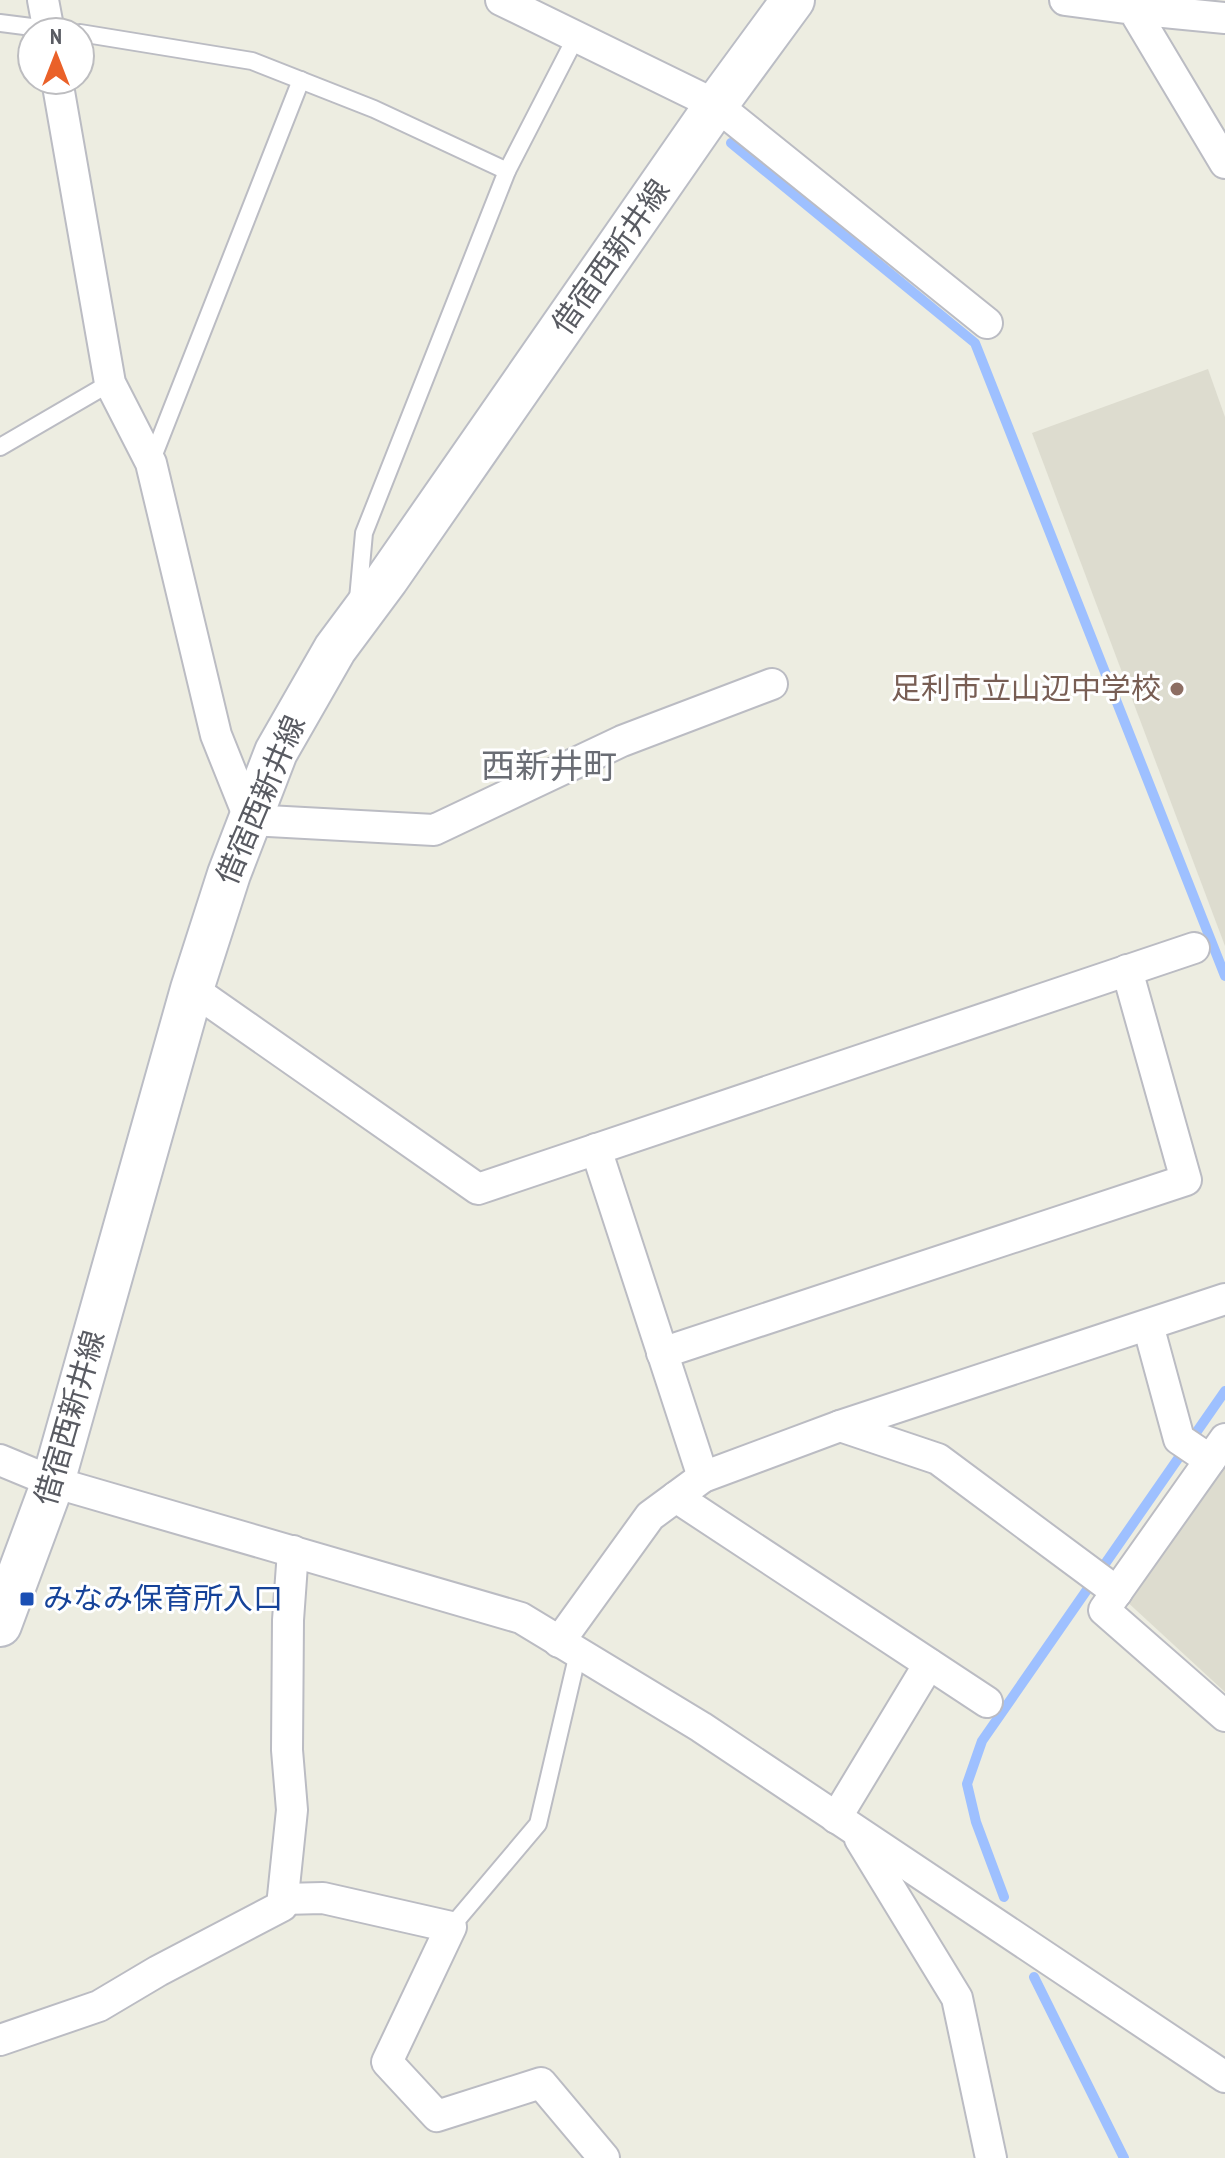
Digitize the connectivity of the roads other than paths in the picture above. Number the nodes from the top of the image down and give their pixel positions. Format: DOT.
graph roads {
  1 [pos="501,0"];
  2 [pos="793,0"];
  3 [pos="1065,0"];
  4 [pos="1133,9"];
  5 [pos="1225,18"];
  6 [pos="96,36"];
  7 [pos="576,37"];
  8 [pos="301,80"];
  9 [pos="60,96"];
  10 [pos="716,105"];
  11 [pos="1225,163"];
  12 [pos="507,171"];
  13 [pos="987,323"];
  14 [pos="110,383"];
  15 [pos="0,447"];
  16 [pos="151,463"];
  17 [pos="356,620"];
  18 [pos="772,684"];
  19 [pos="250,820"];
  20 [pos="1194,948"];
  21 [pos="1127,970"];
  22 [pos="192,989"];
  23 [pos="596,1149"];
  24 [pos="1225,1299"];
  25 [pos="1148,1325"];
  26 [pos="662,1353"];
  27 [pos="840,1426"];
  28 [pos="1217,1449"];
  29 [pos="0,1460"];
  30 [pos="703,1477"];
  31 [pos="53,1482"];
  32 [pos="676,1497"];
  33 [pos="293,1551"];
  34 [pos="1117,1592"];
  35 [pos="0,1625"];
  36 [pos="569,1647"];
  37 [pos="929,1664"];
  38 [pos="987,1702"];
  39 [pos="1225,1716"];
  40 [pos="845,1824"];
  41 [pos="283,1899"];
  42 [pos="451,1927"];
  43 [pos="0,2040"];
  44 [pos="1225,2077"];
  45 [pos="604,2158"];
  46 [pos="991,2158"];
  1 -- 7 [label="street"];
  2 -- 10 [label="main road, 借宿西新井線"];
  3 -- 4 [label="street"];
  4 -- 5 [label="street"];
  4 -- 11 [label="street"];
  6 -- 8 [label="lane"];
  7 -- 10 [label="street"];
  7 -- 12 [label="lane"];
  8 -- 12 [label="lane"];
  8 -- 16 [label="lane"];
  9 -- 14 [label="street"];
  10 -- 13 [label="street"];
  10 -- 17 [label="main road, 借宿西新井線"];
  12 -- 17 [label="lane"];
  14 -- 15 [label="lane"];
  14 -- 16 [label="street"];
  16 -- 19 [label="street"];
  17 -- 19 [label="main road, 借宿西新井線"];
  18 -- 19 [label="street"];
  19 -- 22 [label="main road, 借宿西新井線"];
  20 -- 21 [label="street"];
  21 -- 23 [label="street"];
  21 -- 26 [label="street"];
  22 -- 23 [label="street"];
  22 -- 31 [label="main road, 借宿西新井線"];
  23 -- 26 [label="street"];
  24 -- 25 [label="street"];
  25 -- 27 [label="street"];
  25 -- 28 [label="street"];
  26 -- 30 [label="street"];
  27 -- 30 [label="street"];
  27 -- 34 [label="street"];
  28 -- 34 [label="street"];
  29 -- 31 [label="street"];
  30 -- 32 [label="street"];
  31 -- 33 [label="street"];
  31 -- 35 [label="main road, 借宿西新井線"];
  32 -- 36 [label="street"];
  32 -- 37 [label="street"];
  33 -- 36 [label="street"];
  33 -- 41 [label="street"];
  34 -- 39 [label="street"];
  36 -- 40 [label="street"];
  36 -- 42 [label="lane"];
  37 -- 38 [label="street"];
  37 -- 40 [label="street"];
  40 -- 44 [label="street"];
  40 -- 46 [label="street"];
  41 -- 42 [label="street"];
  41 -- 43 [label="street"];
  42 -- 45 [label="street"];
}
